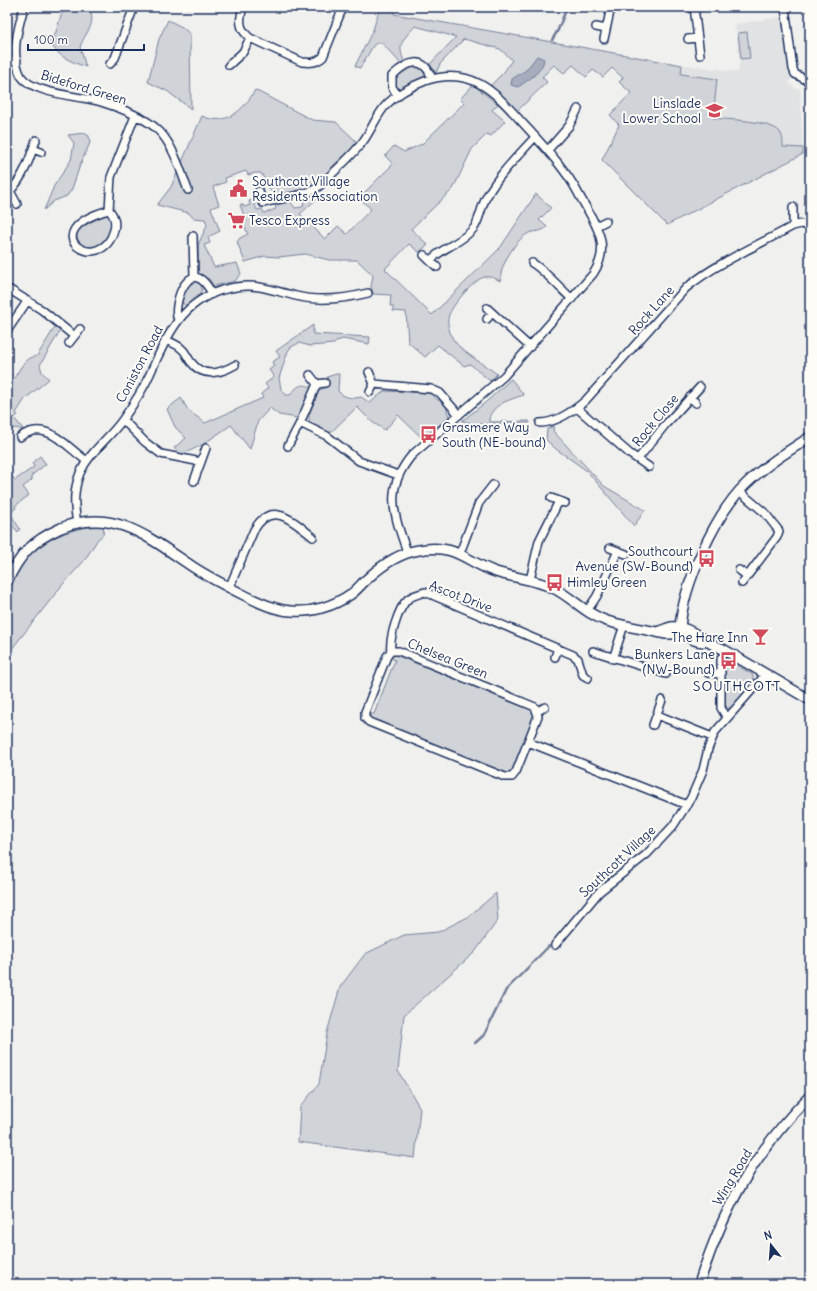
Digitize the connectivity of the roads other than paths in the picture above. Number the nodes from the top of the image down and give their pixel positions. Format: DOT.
graph roads {
  1 [pos="24,7"];
  2 [pos="134,7"];
  3 [pos="243,7"];
  4 [pos="343,7"];
  5 [pos="611,7"];
  6 [pos="694,7"];
  7 [pos="785,7"];
  8 [pos="596,27"];
  9 [pos="606,29"];
  10 [pos="250,38"];
  11 [pos="698,38"];
  12 [pos="604,39"];
  13 [pos="688,39"];
  14 [pos="700,55"];
  15 [pos="17,60"];
  16 [pos="7,61"];
  17 [pos="110,64"];
  18 [pos="229,65"];
  19 [pos="432,79"];
  20 [pos="810,82"];
  21 [pos="398,96"];
  22 [pos="578,109"];
  23 [pos="135,116"];
  24 [pos="535,137"];
  25 [pos="36,140"];
  26 [pos="33,149"];
  27 [pos="548,150"];
  28 [pos="41,152"];
  29 [pos="8,190"];
  30 [pos="188,190"];
  31 [pos="259,191"];
  32 [pos="18,204"];
  33 [pos="793,207"];
  34 [pos="109,210"];
  35 [pos="606,221"];
  36 [pos="596,226"];
  37 [pos="793,226"];
  38 [pos="810,226"];
  39 [pos="192,236"];
  40 [pos="424,255"];
  41 [pos="430,261"];
  42 [pos="532,263"];
  43 [pos="437,267"];
  44 [pos="194,277"];
  45 [pos="7,288"];
  46 [pos="368,293"];
  47 [pos="212,294"];
  48 [pos="353,297"];
  49 [pos="572,299"];
  50 [pos="28,300"];
  51 [pos="356,304"];
  52 [pos="487,319"];
  53 [pos="178,320"];
  54 [pos="80,329"];
  55 [pos="7,331"];
  56 [pos="74,336"];
  57 [pos="165,340"];
  58 [pos="69,343"];
  59 [pos="530,346"];
  60 [pos="235,365"];
  61 [pos="369,372"];
  62 [pos="310,375"];
  63 [pos="325,383"];
  64 [pos="317,384"];
  65 [pos="374,384"];
  66 [pos="700,387"];
  67 [pos="370,392"];
  68 [pos="690,397"];
  69 [pos="696,403"];
  70 [pos="577,408"];
  71 [pos="459,415"];
  72 [pos="122,420"];
  73 [pos="300,423"];
  74 [pos="540,423"];
  75 [pos="810,436"];
  76 [pos="20,437"];
  77 [pos="288,446"];
  78 [pos="206,448"];
  79 [pos="638,459"];
  80 [pos="87,462"];
  81 [pos="200,462"];
  82 [pos="649,467"];
  83 [pos="398,475"];
  84 [pos="194,481"];
  85 [pos="489,487"];
  86 [pos="740,491"];
  87 [pos="551,498"];
  88 [pos="77,524"];
  89 [pos="313,537"];
  90 [pos="610,548"];
  91 [pos="618,551"];
  92 [pos="407,552"];
  93 [pos="460,553"];
  94 [pos="626,554"];
  95 [pos="739,570"];
  96 [pos="747,576"];
  97 [pos="530,580"];
  98 [pos="7,582"];
  99 [pos="742,583"];
  100 [pos="229,588"];
  101 [pos="587,611"];
  102 [pos="624,625"];
  103 [pos="680,628"];
  104 [pos="558,648"];
  105 [pos="391,651"];
  106 [pos="592,651"];
  107 [pos="555,657"];
  108 [pos="613,658"];
  109 [pos="721,658"];
  110 [pos="708,673"];
  111 [pos="666,674"];
  112 [pos="721,674"];
  113 [pos="766,674"];
  114 [pos="588,678"];
  115 [pos="662,700"];
  116 [pos="810,700"];
  117 [pos="545,707"];
  118 [pos="538,711"];
  119 [pos="657,715"];
  120 [pos="728,718"];
  121 [pos="653,725"];
  122 [pos="712,738"];
  123 [pos="528,742"];
  124 [pos="512,777"];
  125 [pos="515,784"];
  126 [pos="687,805"];
  127 [pos="555,945"];
  128 [pos="810,1096"];
  129 [pos="698,1284"];
  1 -- 15 [label="street, Bideford Green"];
  2 -- 17 [label="street"];
  3 -- 10 [label="street"];
  4 -- 10 [label="street"];
  5 -- 9 [label="street"];
  6 -- 11 [label="street"];
  7 -- 20 [label="street"];
  8 -- 9 [label="street"];
  9 -- 12 [label="street"];
  10 -- 18 [label="street"];
  11 -- 13 [label="street"];
  11 -- 14 [label="street"];
  15 -- 16 [label="street"];
  15 -- 23 [label="street, Bideford Green"];
  19 -- 21 [label="street"];
  19 -- 21 [label="street"];
  19 -- 24 [label="street"];
  21 -- 31 [label="street"];
  22 -- 27 [label="street"];
  23 -- 30 [label="street, Bideford Green"];
  23 -- 34 [label="street, Bideford Green"];
  24 -- 27 [label="street"];
  24 -- 41 [label="street"];
  25 -- 26 [label="street"];
  26 -- 28 [label="street"];
  26 -- 29 [label="street"];
  27 -- 36 [label="street"];
  29 -- 32 [label="street"];
  33 -- 37 [label="street"];
  34 -- 34 [label="street, Bideford Green"];
  35 -- 36 [label="street"];
  36 -- 49 [label="street"];
  37 -- 38 [label="street, Rock Lane"];
  37 -- 70 [label="street, Rock Lane"];
  39 -- 44 [label="street"];
  40 -- 41 [label="street"];
  41 -- 43 [label="street"];
  42 -- 49 [label="street"];
  44 -- 47 [label="street"];
  44 -- 53 [label="street, Coniston Road"];
  45 -- 50 [label="street"];
  46 -- 48 [label="street, Coniston Road"];
  47 -- 48 [label="street, Coniston Road"];
  47 -- 53 [label="street, Coniston Road"];
  48 -- 51 [label="street"];
  49 -- 59 [label="street"];
  50 -- 55 [label="street"];
  50 -- 56 [label="street"];
  52 -- 59 [label="street"];
  53 -- 57 [label="street, Coniston Road"];
  54 -- 56 [label="street"];
  56 -- 58 [label="street"];
  57 -- 60 [label="street"];
  57 -- 72 [label="street, Coniston Road"];
  59 -- 71 [label="street"];
  61 -- 65 [label="street"];
  62 -- 64 [label="street"];
  63 -- 64 [label="street"];
  64 -- 73 [label="street"];
  65 -- 67 [label="street"];
  65 -- 71 [label="street"];
  66 -- 68 [label="street, Rock Close"];
  68 -- 69 [label="street, Rock Close"];
  68 -- 79 [label="street, Rock Close"];
  70 -- 74 [label="street, Rock Lane"];
  70 -- 79 [label="street, Rock Close"];
  71 -- 83 [label="street"];
  72 -- 80 [label="street, Coniston Road"];
  72 -- 81 [label="street"];
  73 -- 77 [label="street"];
  73 -- 83 [label="street"];
  75 -- 86 [label="street"];
  76 -- 80 [label="street"];
  78 -- 81 [label="street"];
  79 -- 82 [label="street, Rock Close"];
  80 -- 88 [label="street, Coniston Road"];
  81 -- 84 [label="street"];
  83 -- 92 [label="street"];
  85 -- 93 [label="street"];
  86 -- 96 [label="street"];
  86 -- 103 [label="street"];
  87 -- 97 [label="street"];
  88 -- 98 [label="street"];
  88 -- 100 [label="street"];
  89 -- 100 [label="street"];
  90 -- 91 [label="street"];
  91 -- 94 [label="street"];
  91 -- 101 [label="street"];
  92 -- 93 [label="street"];
  92 -- 100 [label="street"];
  93 -- 97 [label="street"];
  95 -- 96 [label="street"];
  96 -- 99 [label="street"];
  97 -- 101 [label="street"];
  101 -- 102 [label="street"];
  102 -- 103 [label="street"];
  102 -- 108 [label="street"];
  103 -- 113 [label="street"];
  104 -- 105 [label="street, Ascot Drive"];
  104 -- 107 [label="street"];
  104 -- 114 [label="street, Ascot Drive"];
  105 -- 118 [label="street, Chelsea Green"];
  105 -- 124 [label="street, Chelsea Green"];
  106 -- 108 [label="street"];
  108 -- 111 [label="street"];
  109 -- 112 [label="street"];
  110 -- 112 [label="street"];
  112 -- 120 [label="street"];
  113 -- 116 [label="street"];
  113 -- 120 [label="street, Southcott Village"];
  115 -- 119 [label="street"];
  117 -- 118 [label="street"];
  118 -- 123 [label="street"];
  119 -- 121 [label="street"];
  119 -- 122 [label="street"];
  120 -- 122 [label="street, Southcott Village"];
  122 -- 126 [label="street, Southcott Village"];
  123 -- 124 [label="street"];
  123 -- 126 [label="street"];
  124 -- 125 [label="street"];
  126 -- 127 [label="street, Southcott Village"];
  128 -- 129 [label="street, Wing Road"];
}
